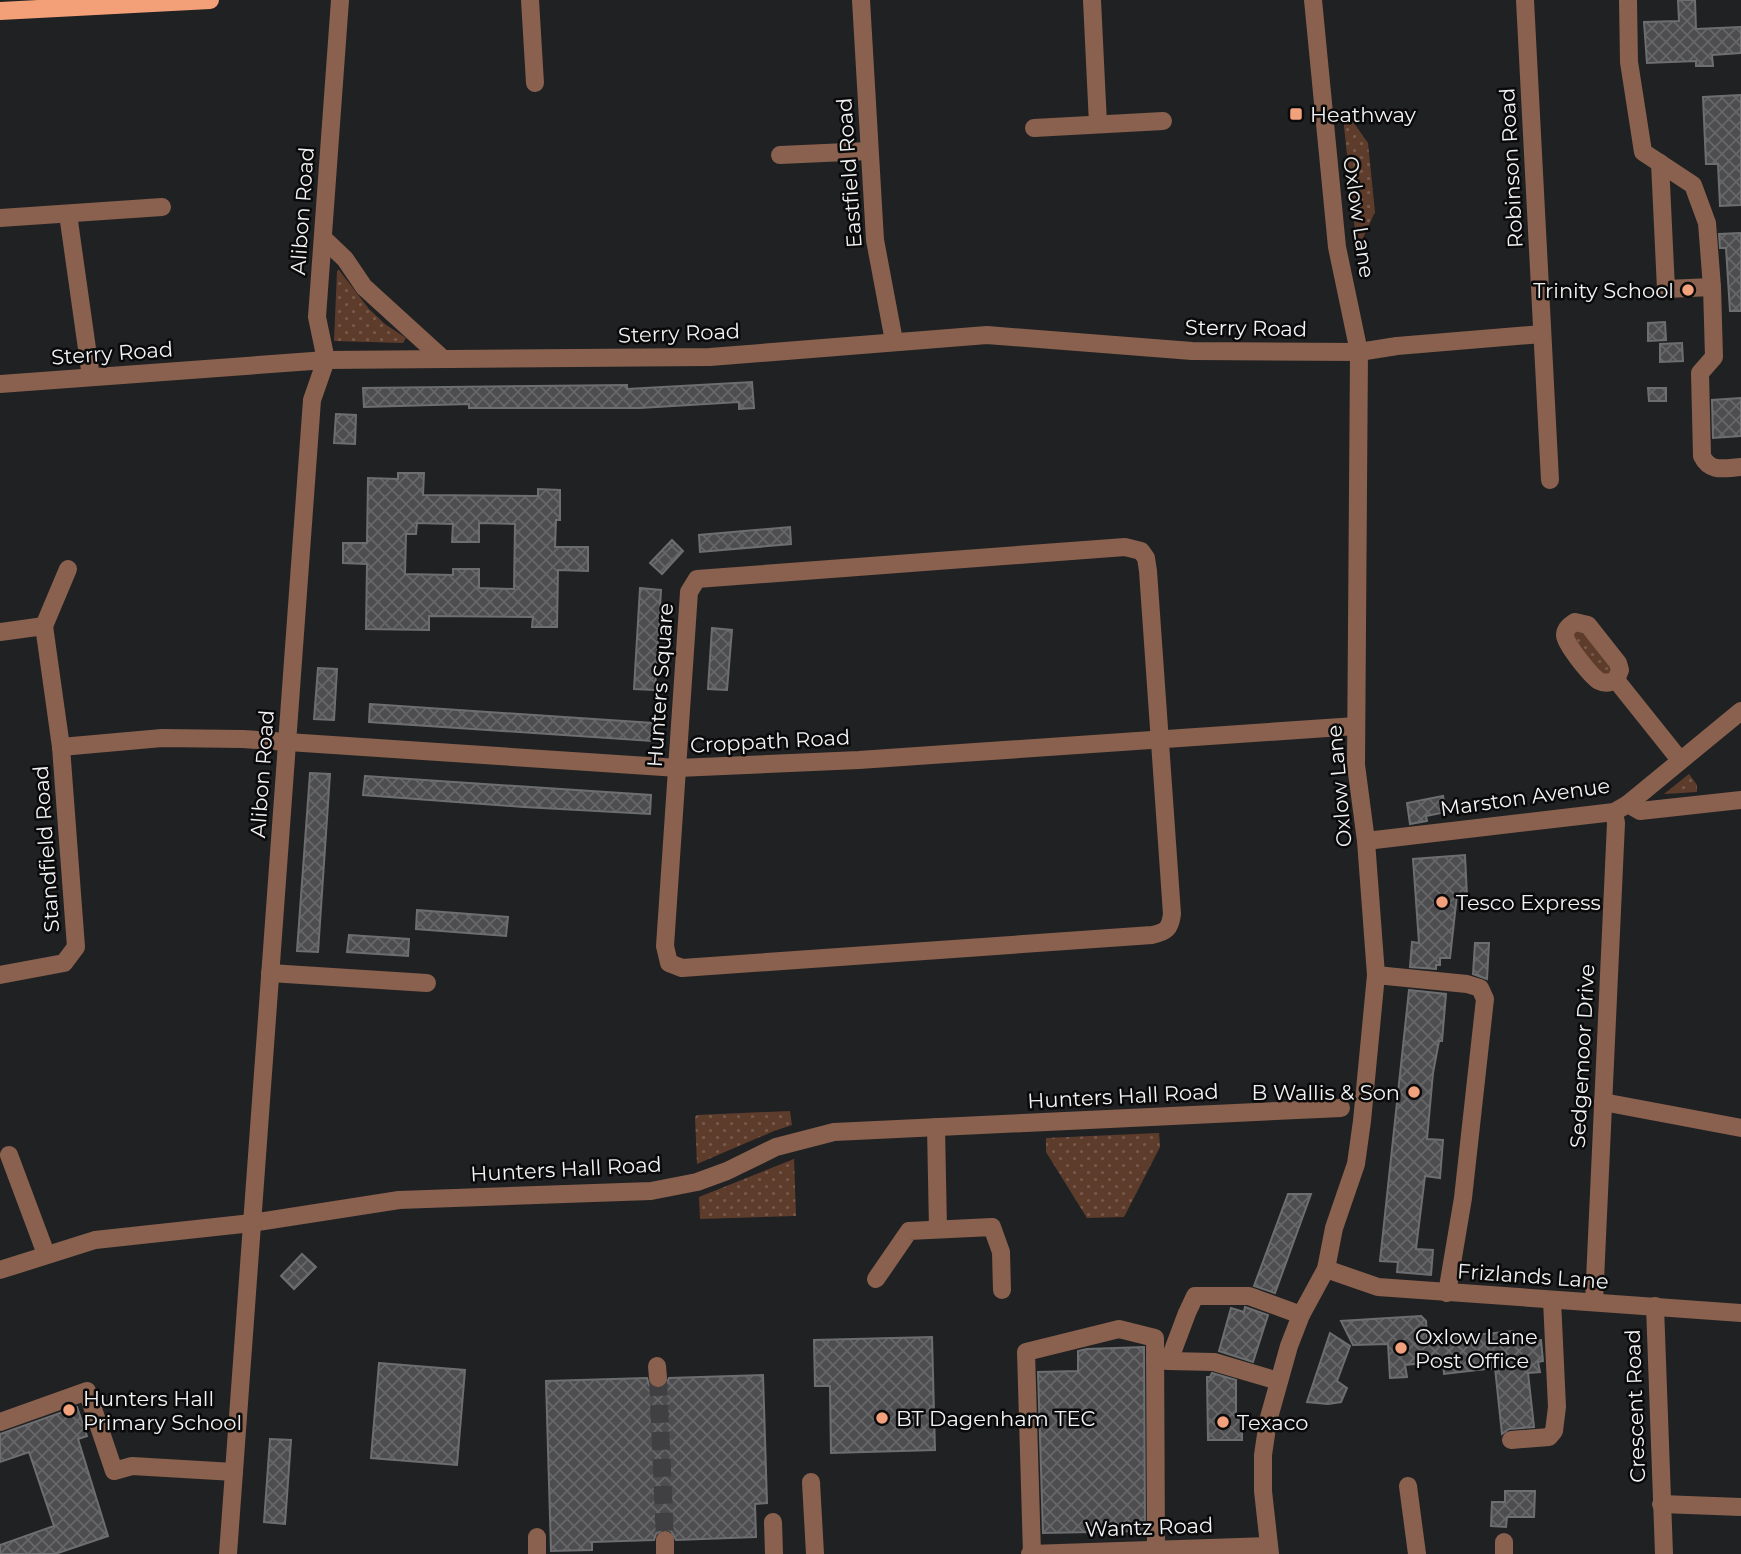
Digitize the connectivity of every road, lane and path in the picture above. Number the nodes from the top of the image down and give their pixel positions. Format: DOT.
graph roads {
  1 [pos="209,0"];
  2 [pos="340,0"];
  3 [pos="530,0"];
  4 [pos="861,0"];
  5 [pos="1092,0"];
  6 [pos="1313,0"];
  7 [pos="1525,0"];
  8 [pos="1628,0"];
  9 [pos="0,11"];
  10 [pos="535,83"];
  11 [pos="1163,121"];
  12 [pos="1098,124"];
  13 [pos="1034,128"];
  14 [pos="869,151"];
  15 [pos="780,155"];
  16 [pos="1660,163"];
  17 [pos="162,207"];
  18 [pos="68,214"];
  19 [pos="0,218"];
  20 [pos="323,238"];
  21 [pos="1712,287"];
  22 [pos="1542,334"];
  23 [pos="894,341"];
  24 [pos="1359,352"];
  25 [pos="442,358"];
  26 [pos="326,360"];
  27 [pos="91,377"];
  28 [pos="0,384"];
  29 [pos="1741,467"];
  30 [pos="1550,480"];
  31 [pos="68,569"];
  32 [pos="44,626"];
  33 [pos="0,632"];
  34 [pos="1616,680"];
  35 [pos="1741,711"];
  36 [pos="1356,726"];
  37 [pos="1159,738"];
  38 [pos="286,742"];
  39 [pos="61,747"];
  40 [pos="1680,760"];
  41 [pos="678,768"];
  42 [pos="1741,800"];
  43 [pos="1621,808"];
  44 [pos="1366,841"];
  45 [pos="270,974"];
  46 [pos="0,975"];
  47 [pos="1376,975"];
  48 [pos="426,983"];
  49 [pos="1603,1102"];
  50 [pos="1341,1108"];
  51 [pos="936,1127"];
  52 [pos="1741,1128"];
  53 [pos="9,1155"];
  54 [pos="252,1223"];
  55 [pos="938,1229"];
  56 [pos="46,1254"];
  57 [pos="1326,1269"];
  58 [pos="0,1270"];
  59 [pos="876,1279"];
  60 [pos="1002,1290"];
  61 [pos="1447,1293"];
  62 [pos="1552,1300"];
  63 [pos="1594,1302"];
  64 [pos="1655,1306"];
  65 [pos="1741,1313"];
  66 [pos="1301,1315"];
  67 [pos="1162,1361"];
  68 [pos="1278,1381"];
  69 [pos="0,1422"];
  70 [pos="1511,1440"];
  71 [pos="234,1472"];
  72 [pos="811,1482"];
  73 [pos="1408,1486"];
  74 [pos="1661,1504"];
  75 [pos="1741,1507"];
  76 [pos="773,1522"];
  77 [pos="1156,1549"];
  78 [pos="1269,1550"];
  79 [pos="228,1554"];
  80 [pos="774,1554"];
  81 [pos="815,1554"];
  82 [pos="1031,1554"];
  83 [pos="1417,1554"];
  84 [pos="1664,1554"];
  1 -- 9 [label="main road"];
  2 -- 20 [label="street, Alibon Road"];
  3 -- 10 [label="street"];
  4 -- 14 [label="street, Eastfield Road"];
  5 -- 12 [label="street"];
  6 -- 24 [label="street, Oxlow Lane"];
  7 -- 22 [label="street, Robinson Road"];
  8 -- 16 [label="street"];
  11 -- 12 [label="street"];
  12 -- 13 [label="street"];
  14 -- 15 [label="street"];
  14 -- 23 [label="street, Eastfield Road"];
  16 -- 21 [label="street"];
  16 -- 21 [label="street"];
  17 -- 18 [label="street"];
  18 -- 19 [label="street"];
  18 -- 27 [label="street"];
  20 -- 25 [label="street"];
  20 -- 26 [label="street, Alibon Road"];
  21 -- 29 [label="street"];
  22 -- 24 [label="street"];
  22 -- 30 [label="street, Robinson Road"];
  23 -- 24 [label="street, Sterry Road"];
  23 -- 25 [label="street, Sterry Road"];
  24 -- 36 [label="street, Oxlow Lane"];
  25 -- 26 [label="street, Sterry Road"];
  26 -- 27 [label="street, Sterry Road"];
  26 -- 38 [label="street, Alibon Road"];
  27 -- 28 [label="street, Sterry Road"];
  31 -- 32 [label="street"];
  32 -- 33 [label="street"];
  32 -- 39 [label="street, Standfield Road"];
  34 -- 40 [label="street"];
  35 -- 40 [label="street, Marston Avenue"];
  36 -- 37 [label="street, Croppath Road"];
  36 -- 44 [label="street, Oxlow Lane"];
  37 -- 41 [label="street, Croppath Road"];
  37 -- 41 [label="street, Hunters Square"];
  37 -- 41 [label="street, Hunters Square"];
  38 -- 39 [label="street, Croppath Road"];
  38 -- 41 [label="street, Croppath Road"];
  38 -- 45 [label="street, Alibon Road"];
  39 -- 46 [label="street, Standfield Road"];
  40 -- 43 [label="street, Marston Avenue"];
  42 -- 43 [label="street"];
  43 -- 44 [label="street, Marston Avenue"];
  43 -- 49 [label="street, Sedgemoor Drive"];
  44 -- 47 [label="street, Oxlow Lane"];
  45 -- 48 [label="street"];
  45 -- 54 [label="street, Alibon Road"];
  47 -- 57 [label="street, Oxlow Lane"];
  47 -- 61 [label="street"];
  49 -- 52 [label="street"];
  49 -- 63 [label="street, Sedgemoor Drive"];
  50 -- 51 [label="street, Hunters Hall Road"];
  51 -- 54 [label="street, Hunters Hall Road"];
  51 -- 55 [label="street"];
  53 -- 56 [label="street"];
  54 -- 56 [label="street, Hunters Hall Road"];
  54 -- 71 [label="street, Alibon Road"];
  55 -- 59 [label="street"];
  55 -- 60 [label="street"];
  56 -- 58 [label="street, Hunters Hall Road"];
  57 -- 61 [label="street, Frizlands Lane"];
  57 -- 66 [label="street, Oxlow Lane"];
  61 -- 62 [label="street, Frizlands Lane"];
  62 -- 63 [label="street, Frizlands Lane"];
  62 -- 70 [label="street"];
  63 -- 64 [label="street, Frizlands Lane"];
  64 -- 65 [label="street, Frizlands Lane"];
  64 -- 74 [label="street, Crescent Road"];
  66 -- 67 [label="street"];
  66 -- 68 [label="street, Oxlow Lane"];
  67 -- 68 [label="street"];
  67 -- 77 [label="street"];
  67 -- 82 [label="street"];
  68 -- 78 [label="street, Oxlow Lane"];
  69 -- 71 [label="street"];
  71 -- 79 [label="street, Alibon Road"];
  72 -- 81 [label="street"];
  73 -- 83 [label="street"];
  74 -- 75 [label="street, Crescent Road"];
  74 -- 84 [label="street, Crescent Road"];
  76 -- 80 [label="street"];
  77 -- 78 [label="street, Wantz Road"];
  77 -- 82 [label="street, Wantz Road"];
}
